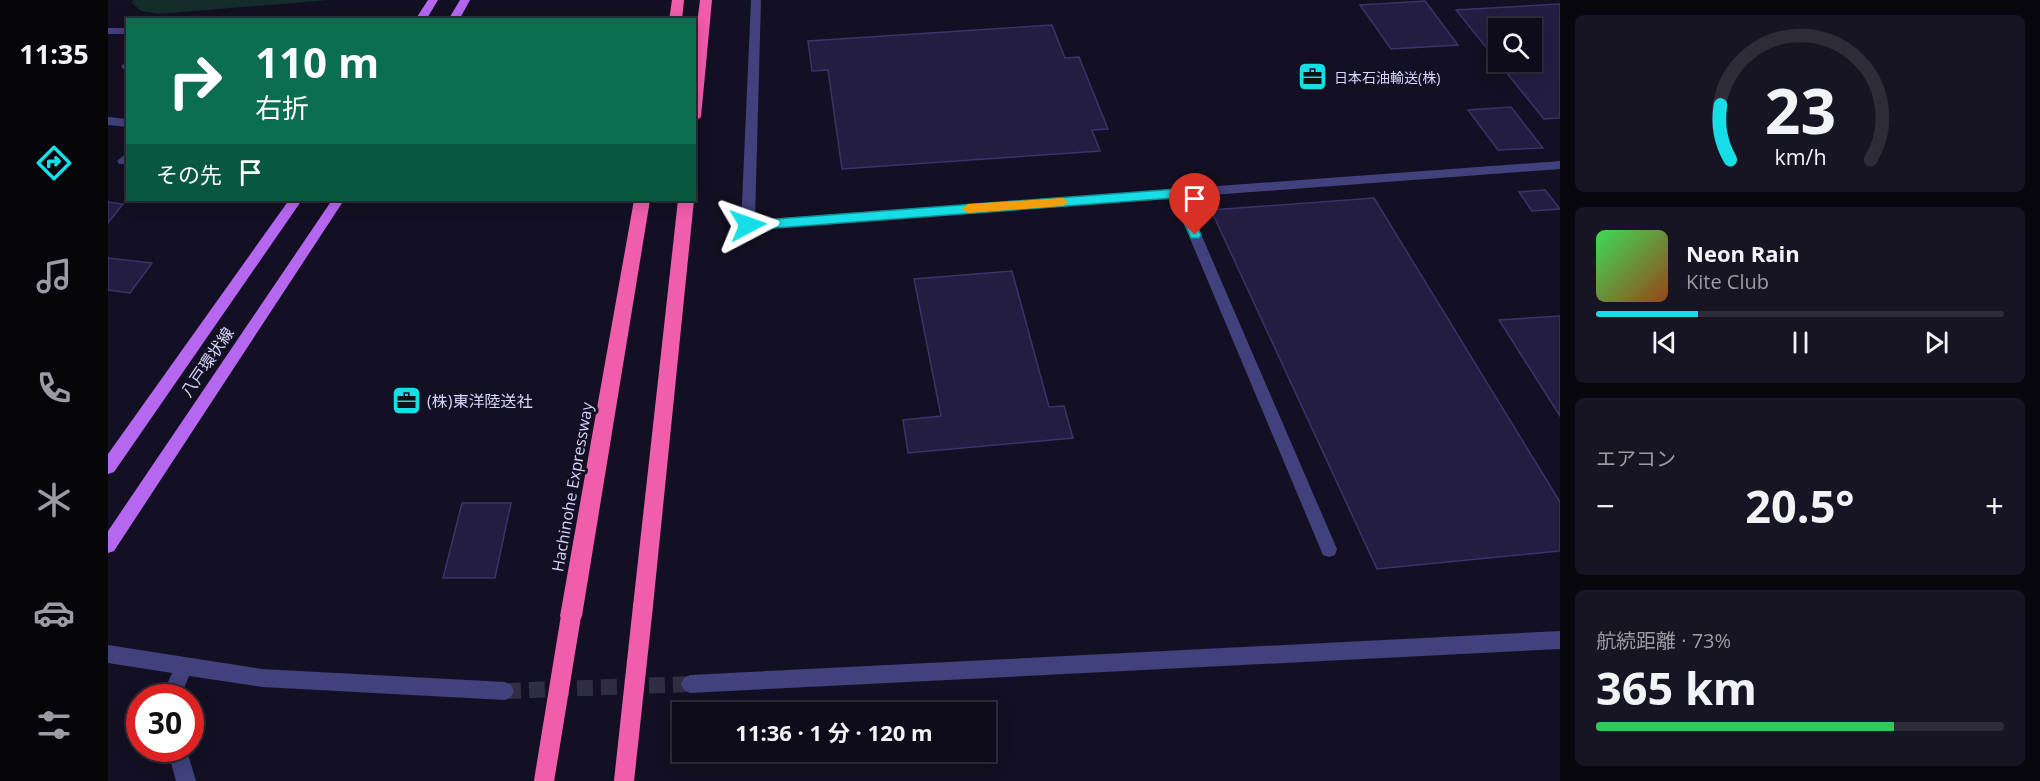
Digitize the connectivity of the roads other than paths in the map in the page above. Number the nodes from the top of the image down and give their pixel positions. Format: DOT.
graph roads {
  1 [pos="433,0"];
  2 [pos="465,0"];
  3 [pos="678,0"];
  4 [pos="706,0"];
  5 [pos="756,0"];
  6 [pos="421,18"];
  7 [pos="454,18"];
  8 [pos="675,18"];
  9 [pos="108,31"];
  10 [pos="126,31"];
  11 [pos="696,98"];
  12 [pos="108,121"];
  13 [pos="126,123"];
  14 [pos="1560,165"];
  15 [pos="1177,193"];
  16 [pos="295,201"];
  17 [pos="337,201"];
  18 [pos="642,201"];
  19 [pos="686,201"];
  20 [pos="108,467"];
  21 [pos="108,544"];
  22 [pos="1329,549"];
  23 [pos="1560,640"];
  24 [pos="108,654"];
  25 [pos="184,666"];
  26 [pos="176,684"];
  27 [pos="690,684"];
  28 [pos="505,691"];
  29 [pos="180,762"];
  30 [pos="186,781"];
  31 [pos="544,781"];
  32 [pos="624,781"];
  1 -- 6 [label="main road"];
  2 -- 7 [label="main road"];
  3 -- 8 [label="highway"];
  4 -- 11 [label="highway"];
  5 -- 15 [label="street"];
  9 -- 10 [label="street"];
  12 -- 13 [label="street"];
  14 -- 15 [label="street"];
  15 -- 22 [label="street"];
  16 -- 20 [label="main road, 八戸環状線"];
  17 -- 21 [label="main road, 八戸環状線"];
  18 -- 31 [label="highway, Hachinohe Expressway, bridge"];
  19 -- 32 [label="highway, bridge"];
  23 -- 27 [label="street"];
  24 -- 25 [label="street"];
  25 -- 26 [label="street"];
  25 -- 28 [label="street"];
  29 -- 30 [label="street"];
}
